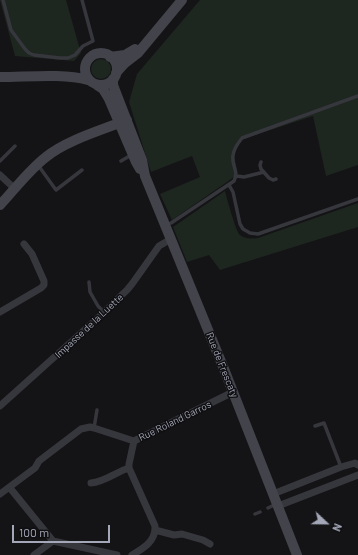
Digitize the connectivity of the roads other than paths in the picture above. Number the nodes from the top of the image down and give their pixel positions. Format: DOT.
graph roads {
  1 [pos="3,0"];
  2 [pos="82,0"];
  3 [pos="182,0"];
  4 [pos="153,34"];
  5 [pos="110,57"];
  6 [pos="85,65"];
  7 [pos="48,76"];
  8 [pos="114,76"];
  9 [pos="0,78"];
  10 [pos="93,82"];
  11 [pos="358,96"];
  12 [pos="123,122"];
  13 [pos="15,146"];
  14 [pos="136,153"];
  15 [pos="0,161"];
  16 [pos="121,161"];
  17 [pos="261,162"];
  18 [pos="37,165"];
  19 [pos="82,170"];
  20 [pos="264,172"];
  21 [pos="0,175"];
  22 [pos="236,176"];
  23 [pos="276,179"];
  24 [pos="229,185"];
  25 [pos="15,189"];
  26 [pos="358,199"];
  27 [pos="0,205"];
  28 [pos="165,226"];
  29 [pos="171,239"];
  30 [pos="24,244"];
  31 [pos="88,282"];
  32 [pos="0,312"];
  33 [pos="104,312"];
  34 [pos="233,392"];
  35 [pos="0,406"];
  36 [pos="97,410"];
  37 [pos="315,426"];
  38 [pos="94,428"];
  39 [pos="134,441"];
  40 [pos="357,463"];
  41 [pos="341,467"];
  42 [pos="129,468"];
  43 [pos="358,475"];
  44 [pos="91,483"];
  45 [pos="10,488"];
  46 [pos="0,494"];
  47 [pos="273,494"];
  48 [pos="274,506"];
  49 [pos="260,512"];
  50 [pos="254,514"];
  51 [pos="155,530"];
  52 [pos="54,541"];
  53 [pos="210,544"];
  54 [pos="97,553"];
  55 [pos="34,555"];
  56 [pos="117,555"];
  57 [pos="132,555"];
  58 [pos="297,555"];
  1 -- 2 [label="lane"];
  3 -- 4 [label="street"];
  4 -- 5 [label="street"];
  4 -- 8 [label="street"];
  5 -- 6 [label="street"];
  5 -- 8 [label="street"];
  6 -- 7 [label="street"];
  6 -- 10 [label="street"];
  7 -- 9 [label="street"];
  7 -- 10 [label="street"];
  8 -- 10 [label="street"];
  8 -- 12 [label="street, Rue de Frescaty"];
  10 -- 12 [label="street, Rue de Frescaty"];
  11 -- 22 [label="lane"];
  12 -- 14 [label="street, Rue de Frescaty"];
  12 -- 18 [label="street"];
  13 -- 15 [label="lane"];
  14 -- 16 [label="lane"];
  14 -- 28 [label="street, Rue de Frescaty"];
  17 -- 20 [label="lane"];
  18 -- 19 [label="lane"];
  18 -- 25 [label="street"];
  20 -- 22 [label="lane"];
  20 -- 23 [label="lane"];
  21 -- 25 [label="street"];
  22 -- 24 [label="lane"];
  24 -- 26 [label="lane"];
  24 -- 28 [label="lane"];
  25 -- 27 [label="street"];
  28 -- 29 [label="street, Rue de Frescaty"];
  29 -- 33 [label="street, Impasse de la Luette"];
  29 -- 34 [label="street, Rue de Frescaty"];
  30 -- 32 [label="street"];
  31 -- 33 [label="lane"];
  33 -- 35 [label="street, Impasse de la Luette"];
  34 -- 39 [label="street, Rue Roland Garros"];
  34 -- 47 [label="street, Rue de Frescaty"];
  36 -- 38 [label="lane"];
  37 -- 41 [label="lane"];
  38 -- 39 [label="street, Rue Roland Garros"];
  38 -- 45 [label="street"];
  39 -- 42 [label="street"];
  40 -- 41 [label="street"];
  41 -- 47 [label="street"];
  42 -- 44 [label="street"];
  42 -- 51 [label="street"];
  43 -- 48 [label="street"];
  45 -- 46 [label="street"];
  45 -- 52 [label="street"];
  47 -- 48 [label="street, Rue de Frescaty"];
  48 -- 58 [label="street, Rue de Frescaty"];
  49 -- 50 [label="lane"];
  51 -- 53 [label="street"];
  51 -- 57 [label="street"];
  52 -- 54 [label="street"];
  52 -- 55 [label="street"];
  54 -- 56 [label="street"];
}
